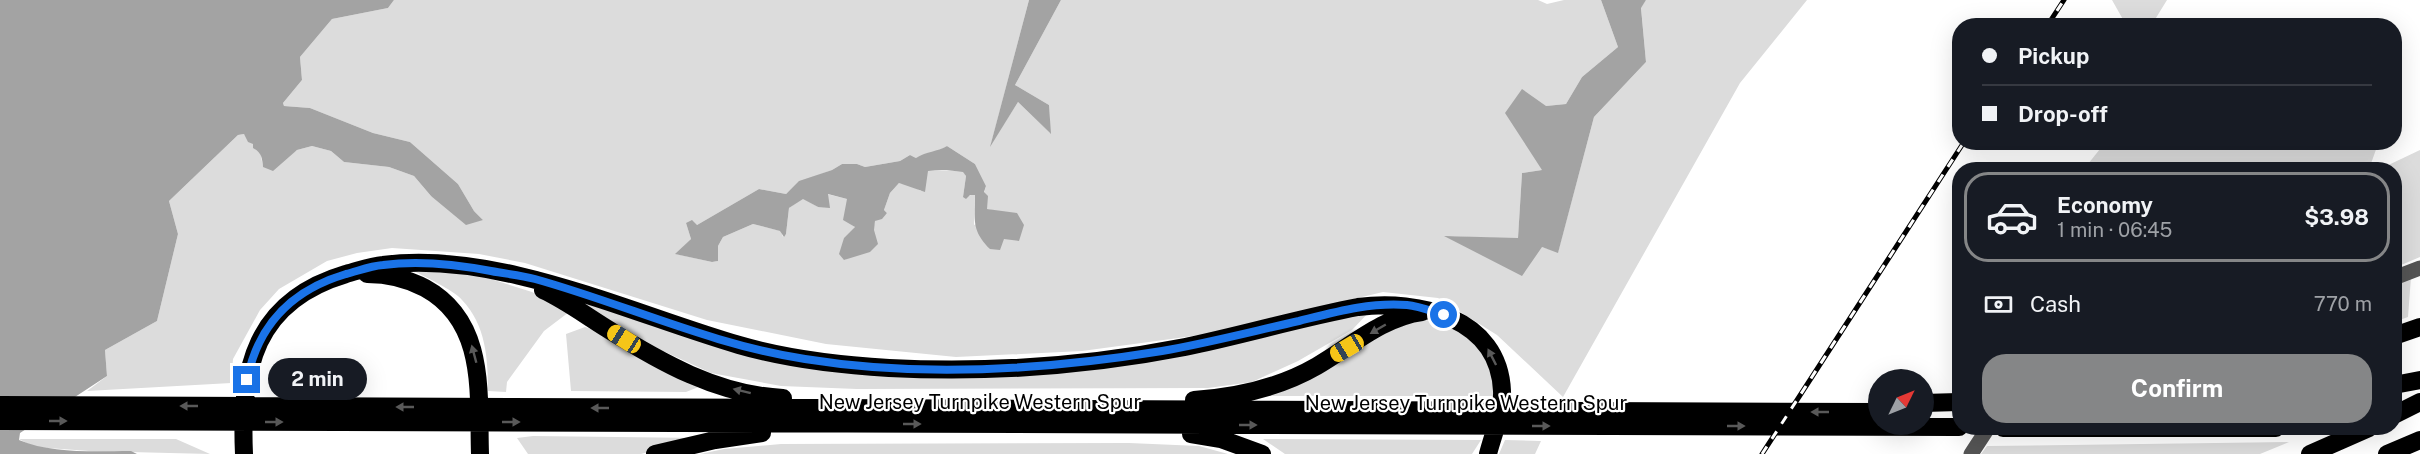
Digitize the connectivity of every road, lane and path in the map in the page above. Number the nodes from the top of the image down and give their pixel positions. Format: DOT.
graph roads {
  1 [pos="2420,268"];
  2 [pos="492,271"];
  3 [pos="345,275"];
  4 [pos="2402,275"];
  5 [pos="1433,312"];
  6 [pos="2420,327"];
  7 [pos="2402,333"];
  8 [pos="2420,380"];
  9 [pos="2402,383"];
  10 [pos="1952,402"];
  11 [pos="2420,402"];
  12 [pos="1934,403"];
  13 [pos="0,405"];
  14 [pos="904,409"];
  15 [pos="1101,410"];
  16 [pos="1868,411"];
  17 [pos="1934,412"];
  18 [pos="1952,412"];
  19 [pos="2402,412"];
  20 [pos="659,415"];
  21 [pos="1423,418"];
  22 [pos="2420,418"];
  23 [pos="2402,420"];
  24 [pos="0,421"];
  25 [pos="854,424"];
  26 [pos="1042,424"];
  27 [pos="1952,427"];
  28 [pos="1494,434"];
  29 [pos="1983,435"];
  30 [pos="2353,435"];
  31 [pos="2420,440"];
  32 [pos="244,452"];
  33 [pos="480,454"];
  34 [pos="655,454"];
  35 [pos="1262,454"];
  36 [pos="1481,454"];
  37 [pos="1488,454"];
  38 [pos="1971,454"];
  39 [pos="2310,454"];
  40 [pos="2387,454"];
  1 -- 4 [label="street"];
  2 -- 3 [label="highway"];
  2 -- 5 [label="highway"];
  14 -- 2 [label="highway, one-way"];
  3 -- 32 [label="highway"];
  33 -- 3 [label="highway, one-way"];
  5 -- 15 [label="highway, one-way"];
  28 -- 5 [label="highway, one-way"];
  6 -- 7 [label="highway"];
  8 -- 9 [label="highway"];
  10 -- 12 [label="highway"];
  11 -- 19 [label="highway"];
  20 -- 13 [label="highway, New Jersey Turnpike Western Spur, one-way"];
  14 -- 15 [label="highway, New Jersey Turnpike Western Spur"];
  14 -- 20 [label="highway, New Jersey Turnpike Western Spur"];
  15 -- 21 [label="highway, New Jersey Turnpike Western Spur"];
  16 -- 21 [label="highway, New Jersey Turnpike Western Spur, one-way"];
  17 -- 18 [label="highway"];
  24 -- 20 [label="highway, New Jersey Turnpike Western Spur, one-way"];
  20 -- 25 [label="highway, New Jersey Turnpike Western Spur"];
  26 -- 21 [label="highway, New Jersey Turnpike Western Spur, one-way"];
  21 -- 27 [label="highway, New Jersey Turnpike Western Spur, one-way"];
  22 -- 23 [label="highway"];
  25 -- 26 [label="highway, New Jersey Turnpike Western Spur, one-way"];
  25 -- 34 [label="highway"];
  26 -- 35 [label="highway"];
  28 -- 36 [label="highway"];
  28 -- 37 [label="highway"];
  29 -- 38 [label="street"];
  30 -- 39 [label="highway"];
  31 -- 40 [label="highway"];
}
